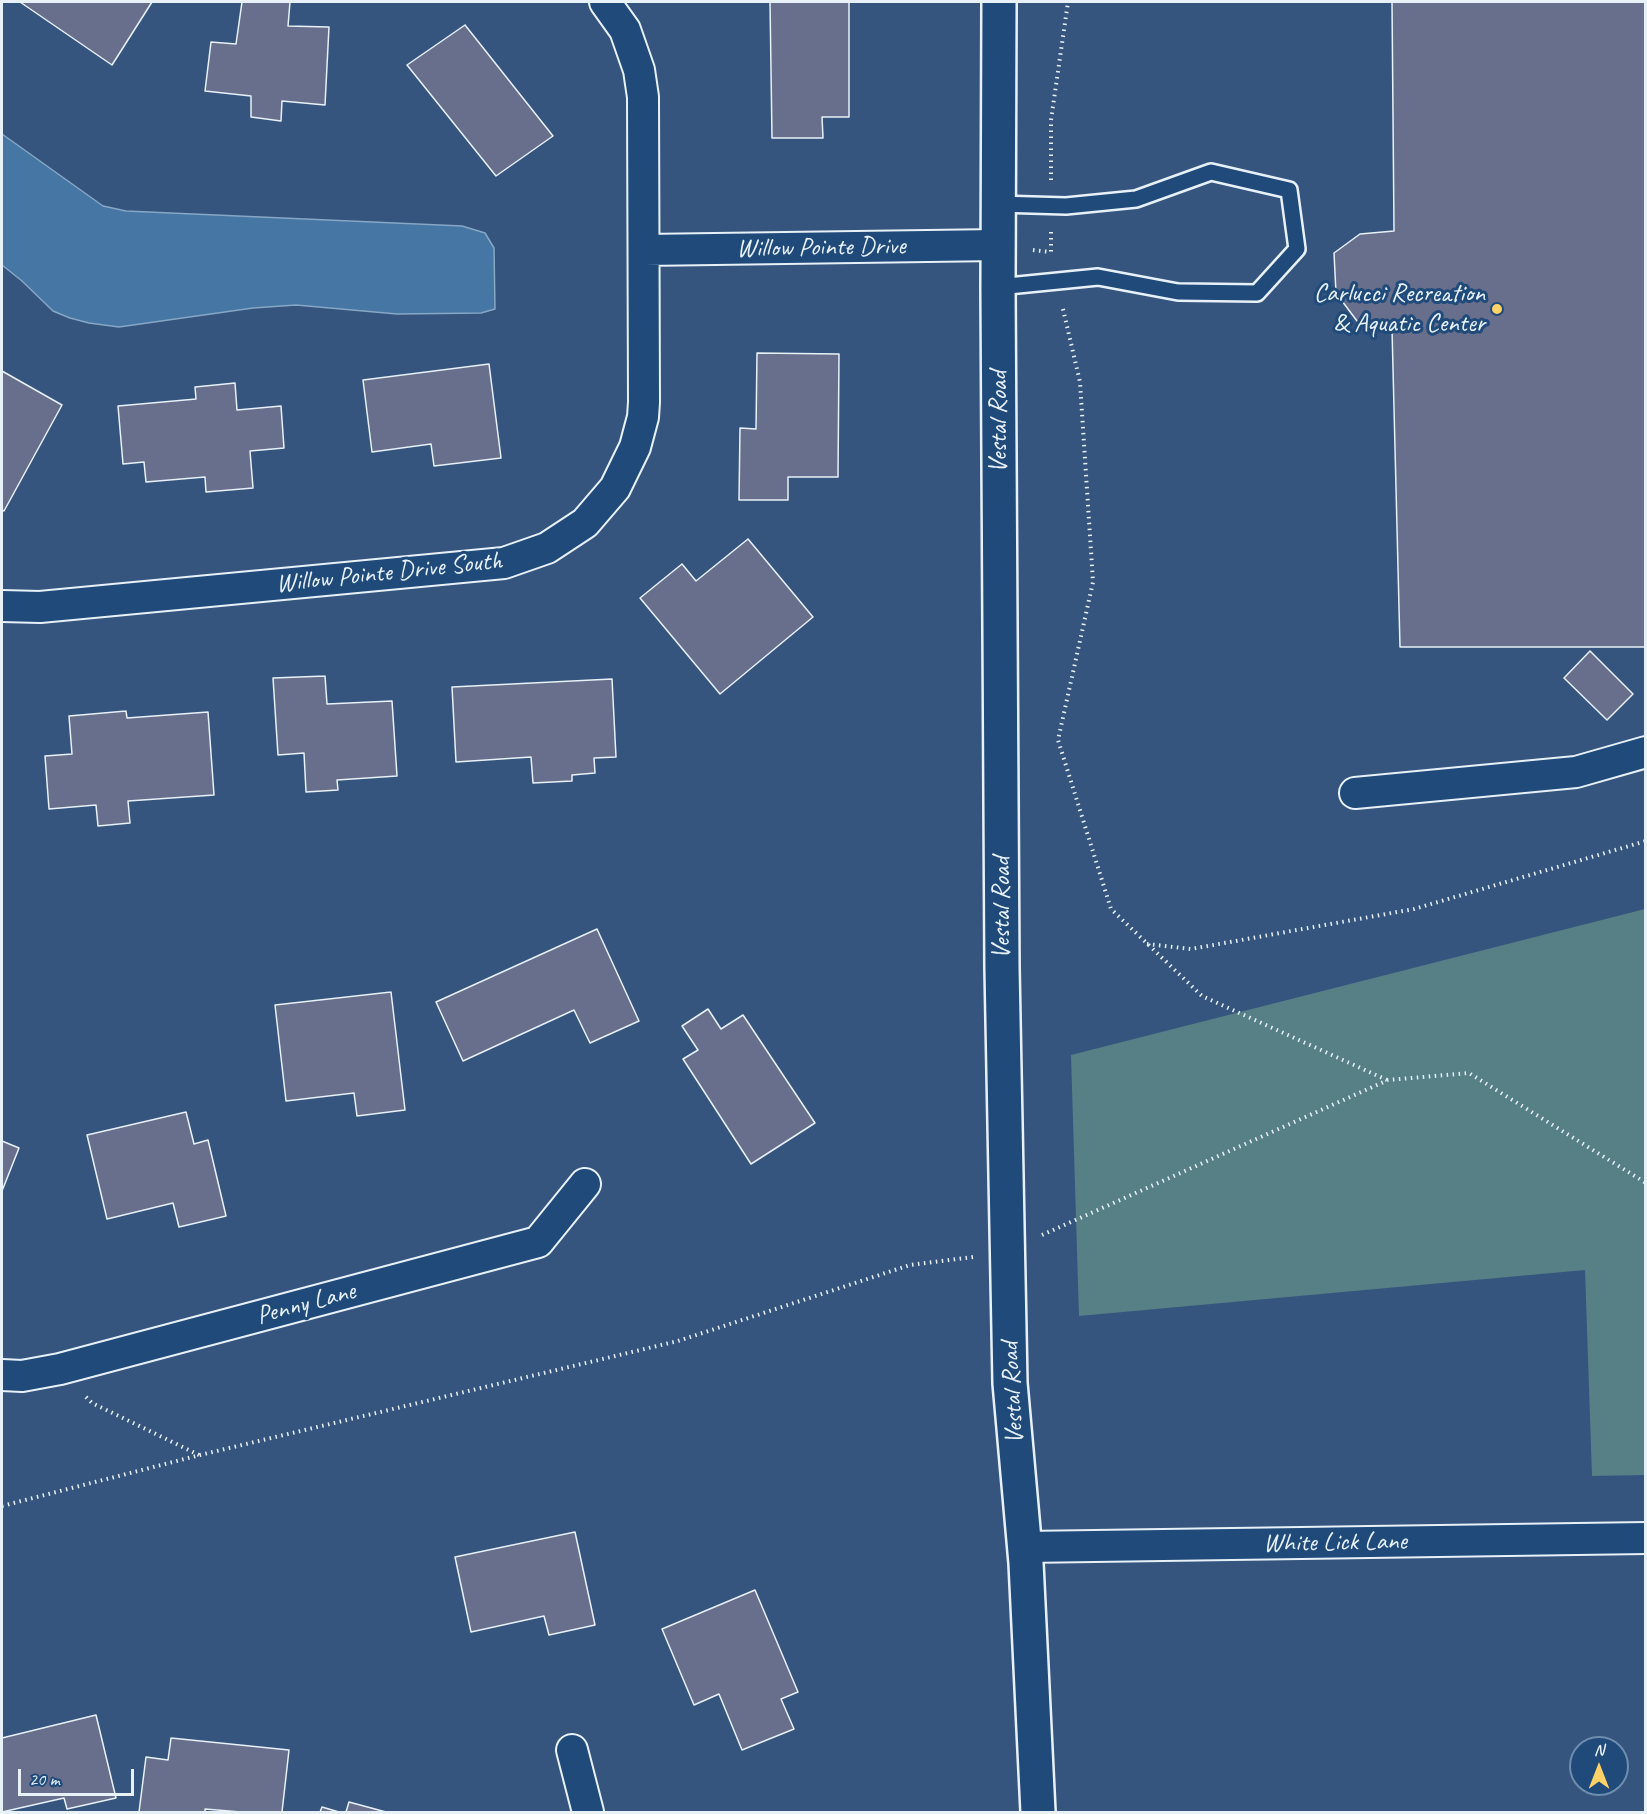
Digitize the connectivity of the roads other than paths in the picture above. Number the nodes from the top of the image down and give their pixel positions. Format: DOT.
graph roads {
  1 [pos="605,2"];
  2 [pos="999,2"];
  3 [pos="998,204"];
  4 [pos="998,245"];
  5 [pos="644,250"];
  6 [pos="998,287"];
  7 [pos="2,606"];
  8 [pos="1646,752"];
  9 [pos="1355,793"];
  10 [pos="585,1184"];
  11 [pos="2,1375"];
  12 [pos="1646,1538"];
  13 [pos="1025,1547"];
  14 [pos="572,1750"];
  15 [pos="588,1812"];
  16 [pos="1038,1812"];
  1 -- 5 [label="street, Willow Pointe Drive South"];
  2 -- 3 [label="street, Vestal Road"];
  3 -- 4 [label="street, Vestal Road"];
  3 -- 6 [label="lane"];
  4 -- 5 [label="street, Willow Pointe Drive"];
  4 -- 6 [label="street, Vestal Road"];
  5 -- 7 [label="street, Willow Pointe Drive South"];
  6 -- 13 [label="street, Vestal Road"];
  8 -- 9 [label="street"];
  10 -- 11 [label="street, Penny Lane"];
  12 -- 13 [label="street, White Lick Lane"];
  13 -- 16 [label="street, Vestal Road"];
  14 -- 15 [label="street"];
}
